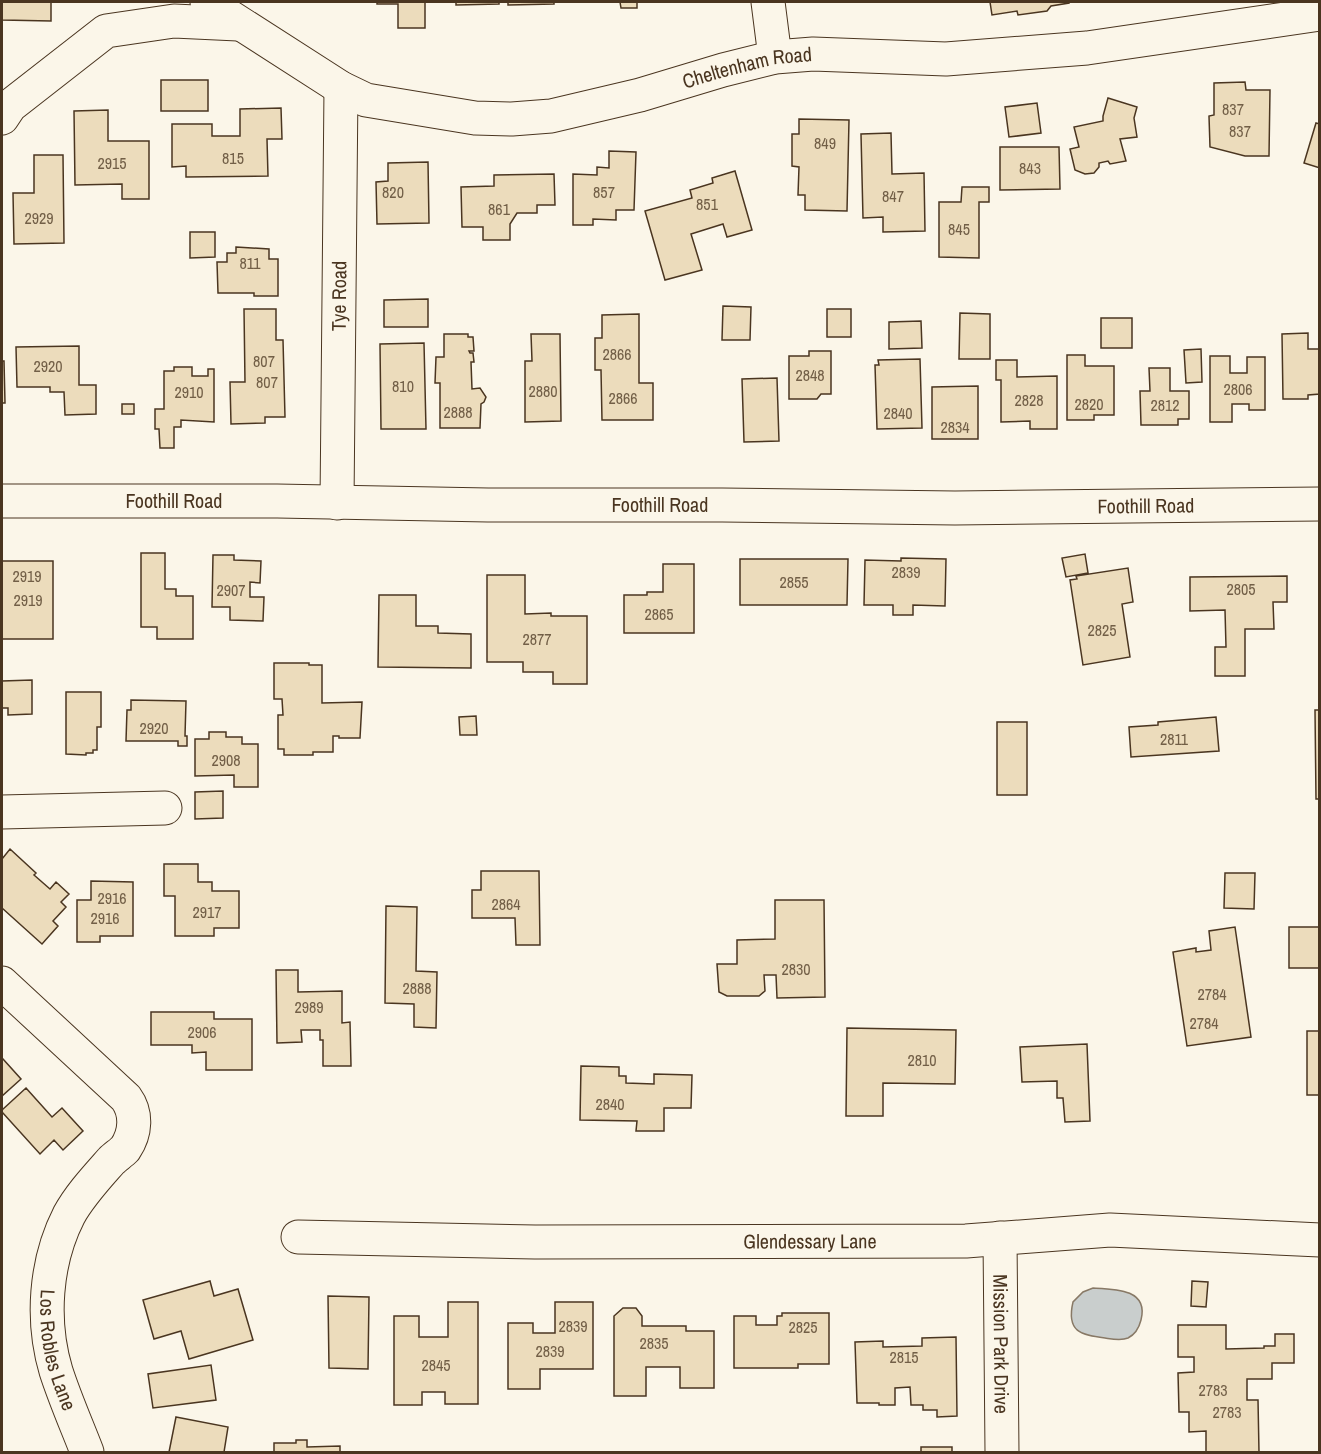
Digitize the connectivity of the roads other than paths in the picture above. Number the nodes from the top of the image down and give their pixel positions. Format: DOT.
graph roads {
  1 [pos="207,2"];
  2 [pos="768,2"];
  3 [pos="1320,14"];
  4 [pos="243,25"];
  5 [pos="775,57"];
  6 [pos="341,88"];
  7 [pos="2,118"];
  8 [pos="2,501"];
  9 [pos="337,503"];
  10 [pos="1320,504"];
  11 [pos="165,808"];
  12 [pos="2,812"];
  13 [pos="2,983"];
  14 [pos="298,1237"];
  15 [pos="1000,1238"];
  16 [pos="1320,1240"];
  17 [pos="87,1452"];
  18 [pos="1002,1452"];
  1 -- 4 [label="street, Cheltenham Road"];
  2 -- 5 [label="street"];
  3 -- 5 [label="street, Cheltenham Road"];
  4 -- 6 [label="street, Cheltenham Road"];
  4 -- 7 [label="street"];
  5 -- 6 [label="street, Cheltenham Road"];
  6 -- 9 [label="street, Tye Road"];
  8 -- 9 [label="street, Foothill Road"];
  9 -- 10 [label="street, Foothill Road"];
  11 -- 12 [label="street"];
  13 -- 17 [label="street, Los Robles Lane"];
  14 -- 15 [label="street, Glendessary Lane"];
  15 -- 16 [label="street, Glendessary Lane"];
  15 -- 18 [label="street, Mission Park Drive"];
}
